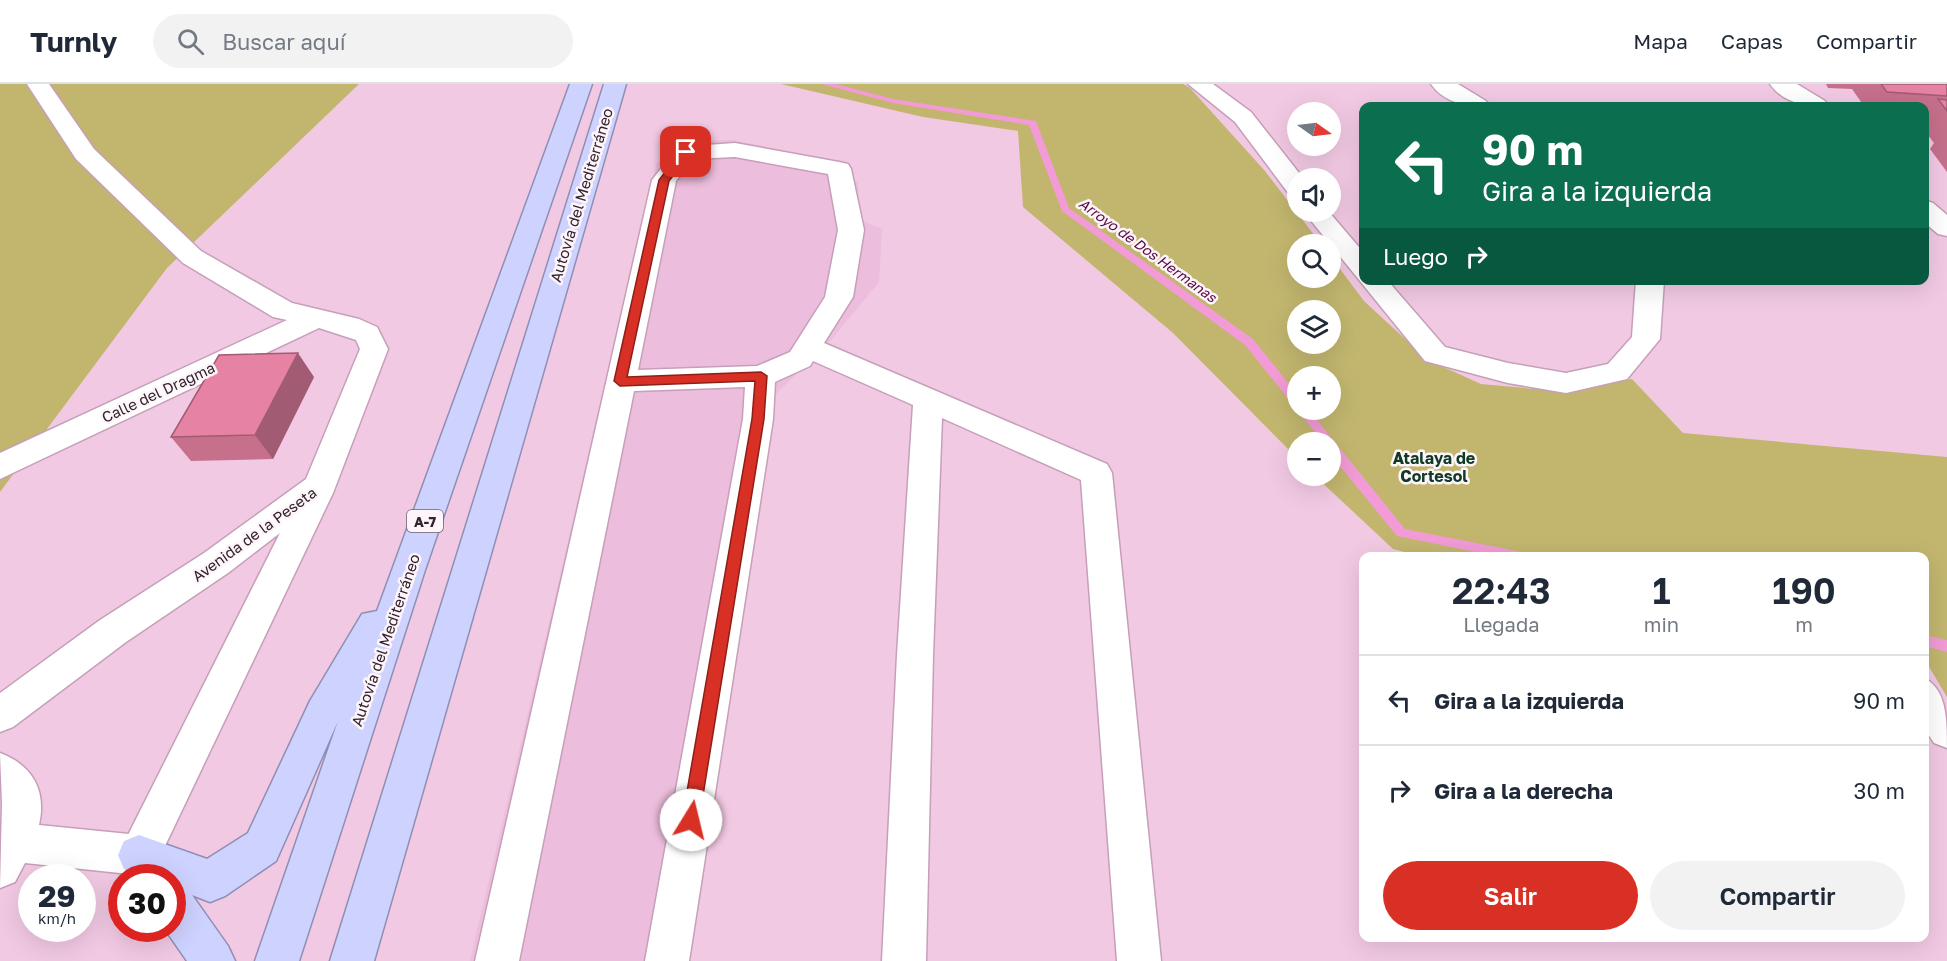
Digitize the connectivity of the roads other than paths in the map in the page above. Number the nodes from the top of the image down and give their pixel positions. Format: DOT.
graph roads {
  1 [pos="38,84"];
  2 [pos="581,84"];
  3 [pos="615,84"];
  4 [pos="1199,84"];
  5 [pos="1442,84"];
  6 [pos="1781,84"];
  7 [pos="1471,102"];
  8 [pos="1810,102"];
  9 [pos="1287,175"];
  10 [pos="1929,212"];
  11 [pos="1324,222"];
  12 [pos="1947,228"];
  13 [pos="1359,265"];
  14 [pos="1376,285"];
  15 [pos="1650,285"];
  16 [pos="316,318"];
  17 [pos="807,347"];
  18 [pos="761,376"];
  19 [pos="620,381"];
  20 [pos="928,400"];
  21 [pos="0,467"];
  22 [pos="319,487"];
  23 [pos="408,570"];
  24 [pos="1929,702"];
  25 [pos="0,715"];
  26 [pos="1947,731"];
  27 [pos="0,771"];
  28 [pos="8,855"];
  29 [pos="122,864"];
  30 [pos="148,864"];
  31 [pos="186,876"];
  32 [pos="186,923"];
  33 [pos="213,961"];
  34 [pos="277,961"];
  35 [pos="352,961"];
  36 [pos="497,961"];
  37 [pos="667,961"];
  38 [pos="904,961"];
  39 [pos="1139,961"];
  1 -- 16 [label="street, Avenida de la Peseta"];
  2 -- 23 [label="highway, Autovía del Mediterráneo / A-7"];
  3 -- 35 [label="highway, Autovía del Mediterráneo"];
  4 -- 9 [label="street"];
  5 -- 7 [label="street"];
  6 -- 8 [label="street"];
  10 -- 12 [label="street"];
  11 -- 13 [label="street"];
  14 -- 15 [label="street"];
  16 -- 21 [label="street, Calle del Dragma"];
  16 -- 22 [label="street, Avenida de la Peseta"];
  17 -- 18 [label="street"];
  17 -- 19 [label="street"];
  17 -- 20 [label="street"];
  18 -- 19 [label="street"];
  18 -- 37 [label="street"];
  19 -- 36 [label="street"];
  20 -- 38 [label="street"];
  20 -- 39 [label="street"];
  22 -- 25 [label="street, Avenida de la Peseta"];
  22 -- 30 [label="street"];
  23 -- 31 [label="highway"];
  23 -- 34 [label="highway, Autovía del Mediterráneo / A-7"];
  24 -- 26 [label="street"];
  27 -- 28 [label="street"];
  28 -- 29 [label="street"];
  32 -- 33 [label="highway"];
}
